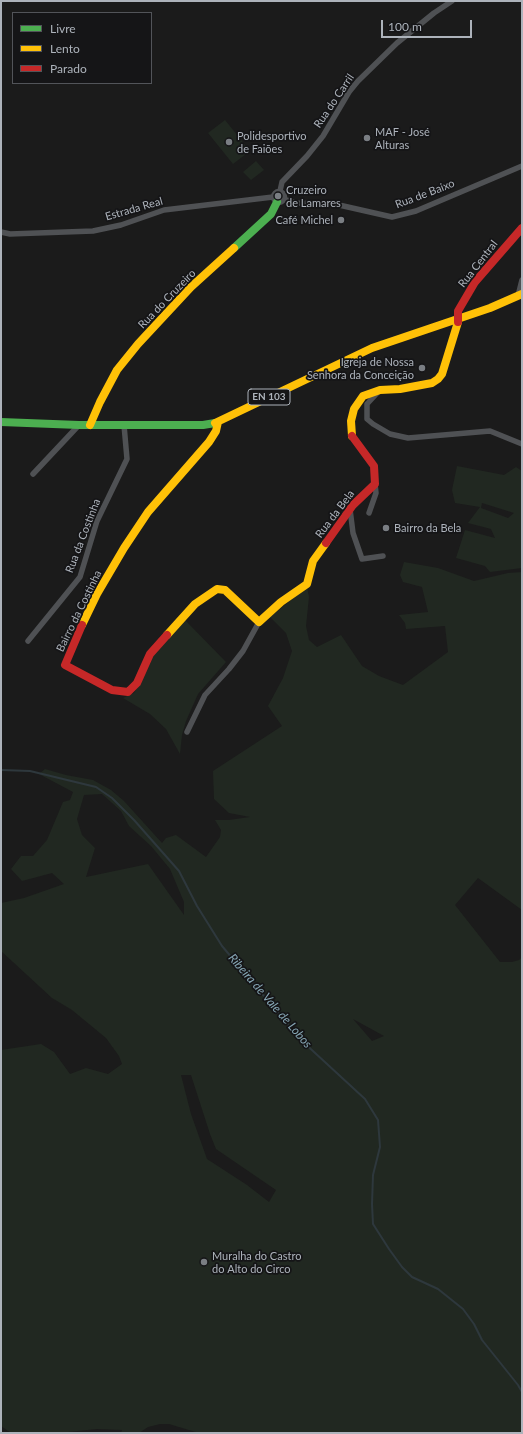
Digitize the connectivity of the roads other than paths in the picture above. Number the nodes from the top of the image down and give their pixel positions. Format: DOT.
graph roads {
  1 [pos="452,1"];
  2 [pos="522,166"];
  3 [pos="280,191"];
  4 [pos="278,200"];
  5 [pos="522,228"];
  6 [pos="1,232"];
  7 [pos="522,280"];
  8 [pos="520,295"];
  9 [pos="459,318"];
  10 [pos="380,390"];
  11 [pos="1,422"];
  12 [pos="218,422"];
  13 [pos="124,424"];
  14 [pos="79,425"];
  15 [pos="90,425"];
  16 [pos="522,444"];
  17 [pos="33,474"];
  18 [pos="375,484"];
  19 [pos="350,509"];
  20 [pos="369,513"];
  21 [pos="383,556"];
  22 [pos="259,622"];
  23 [pos="28,641"];
  24 [pos="187,732"];
  1 -- 3 [label="street, Rua do Carril"];
  2 -- 4 [label="street, Rua de Baixo"];
  3 -- 4 [label="street"];
  3 -- 4 [label="street, Rua do Carril"];
  4 -- 6 [label="street, Estrada Real"];
  4 -- 15 [label="street, Rua do Cruzeiro"];
  5 -- 9 [label="street, Rua Central"];
  7 -- 8 [label="street"];
  8 -- 9 [label="street, EN 103"];
  9 -- 10 [label="street"];
  9 -- 12 [label="street, EN 103"];
  10 -- 16 [label="street"];
  10 -- 18 [label="street"];
  11 -- 14 [label="street, EN 103"];
  12 -- 13 [label="street, EN 103"];
  12 -- 22 [label="street, Bairro da Costinha"];
  13 -- 15 [label="street, EN 103"];
  13 -- 23 [label="street, Rua da Costinha"];
  14 -- 15 [label="street, EN 103"];
  14 -- 17 [label="street"];
  18 -- 19 [label="street, Rua da Bela"];
  18 -- 20 [label="street"];
  19 -- 21 [label="street"];
  19 -- 22 [label="street, Rua da Bela"];
  22 -- 24 [label="street"];
}
